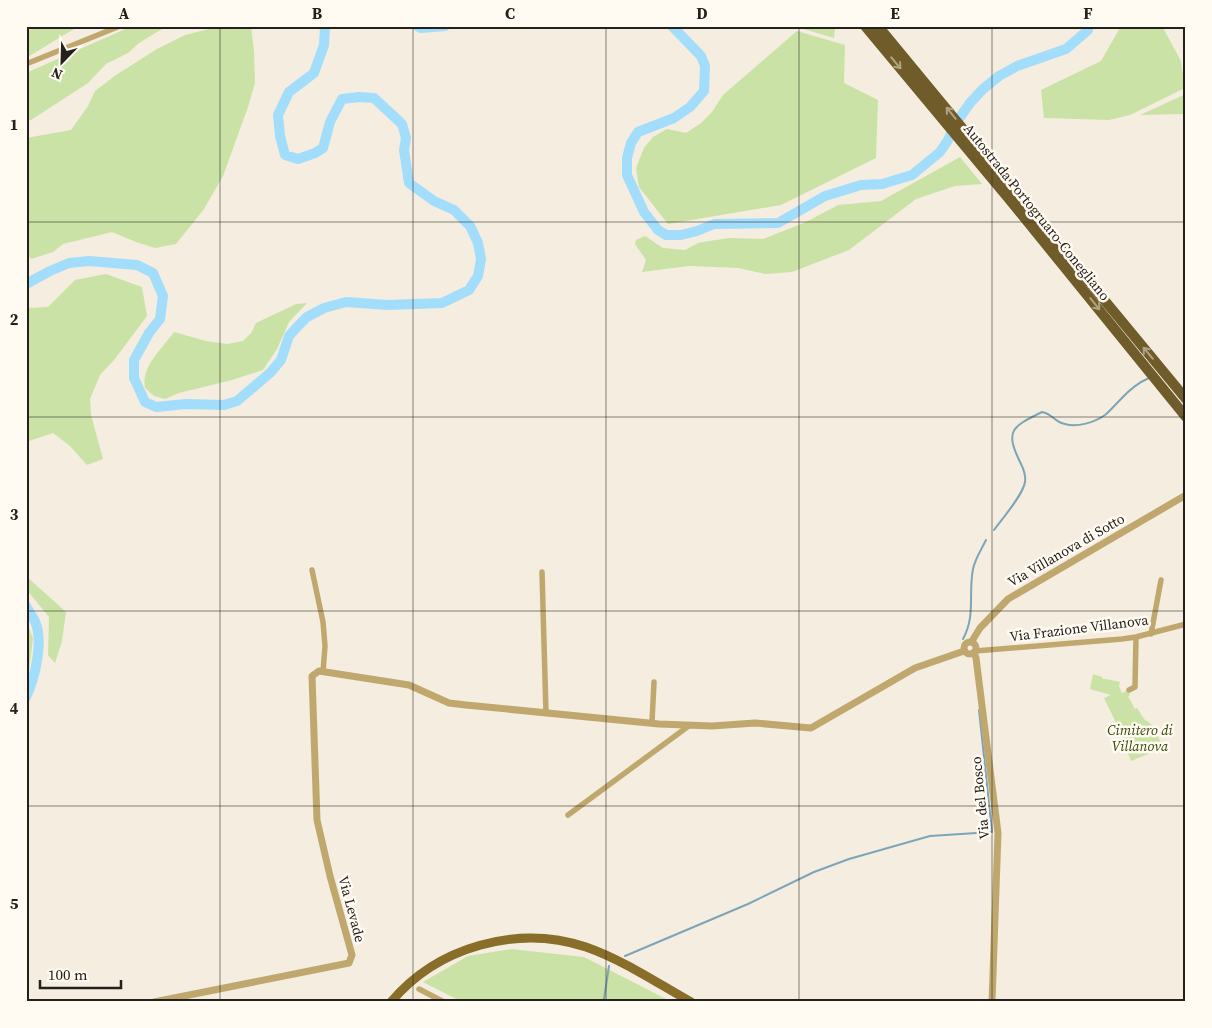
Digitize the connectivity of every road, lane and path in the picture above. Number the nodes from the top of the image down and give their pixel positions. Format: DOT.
graph roads {
  1 [pos="120,26"];
  2 [pos="865,26"];
  3 [pos="878,26"];
  4 [pos="26,64"];
  5 [pos="1012,195"];
  6 [pos="1173,392"];
  7 [pos="1186,398"];
  8 [pos="1186,418"];
  9 [pos="1186,495"];
  10 [pos="312,570"];
  11 [pos="542,572"];
  12 [pos="1161,580"];
  13 [pos="1186,624"];
  14 [pos="1151,634"];
  15 [pos="1136,637"];
  16 [pos="972,642"];
  17 [pos="964,651"];
  18 [pos="974,652"];
  19 [pos="323,672"];
  20 [pos="654,682"];
  21 [pos="1129,690"];
  22 [pos="546,713"];
  23 [pos="652,722"];
  24 [pos="690,725"];
  25 [pos="568,815"];
  26 [pos="419,989"];
  27 [pos="154,1002"];
  28 [pos="391,1002"];
  29 [pos="444,1002"];
  30 [pos="691,1002"];
  31 [pos="992,1002"];
  1 -- 4 [label="street"];
  2 -- 5 [label="highway, Autostrada Portogruaro-Conegliano, one-way"];
  5 -- 3 [label="highway, Autostrada Portogruaro-Conegliano, one-way"];
  5 -- 6 [label="highway, Autostrada Portogruaro-Conegliano"];
  6 -- 7 [label="highway, Autostrada Portogruaro-Conegliano"];
  6 -- 8 [label="highway, Autostrada Portogruaro-Conegliano"];
  9 -- 16 [label="street, Via Villanova di Sotto"];
  10 -- 19 [label="street"];
  11 -- 22 [label="street"];
  12 -- 14 [label="street"];
  13 -- 14 [label="street, Via Frazione Villanova"];
  14 -- 15 [label="street, Via Frazione Villanova"];
  15 -- 18 [label="street, Via Frazione Villanova"];
  15 -- 21 [label="street"];
  16 -- 17 [label="street"];
  16 -- 18 [label="street"];
  17 -- 18 [label="street"];
  17 -- 24 [label="street"];
  18 -- 31 [label="street, Via del Bosco"];
  19 -- 22 [label="street"];
  19 -- 27 [label="street, Via Levade"];
  20 -- 23 [label="street"];
  22 -- 23 [label="street"];
  23 -- 24 [label="street"];
  24 -- 25 [label="street"];
  26 -- 29 [label="street"];
  28 -- 30 [label="main road"];
}
